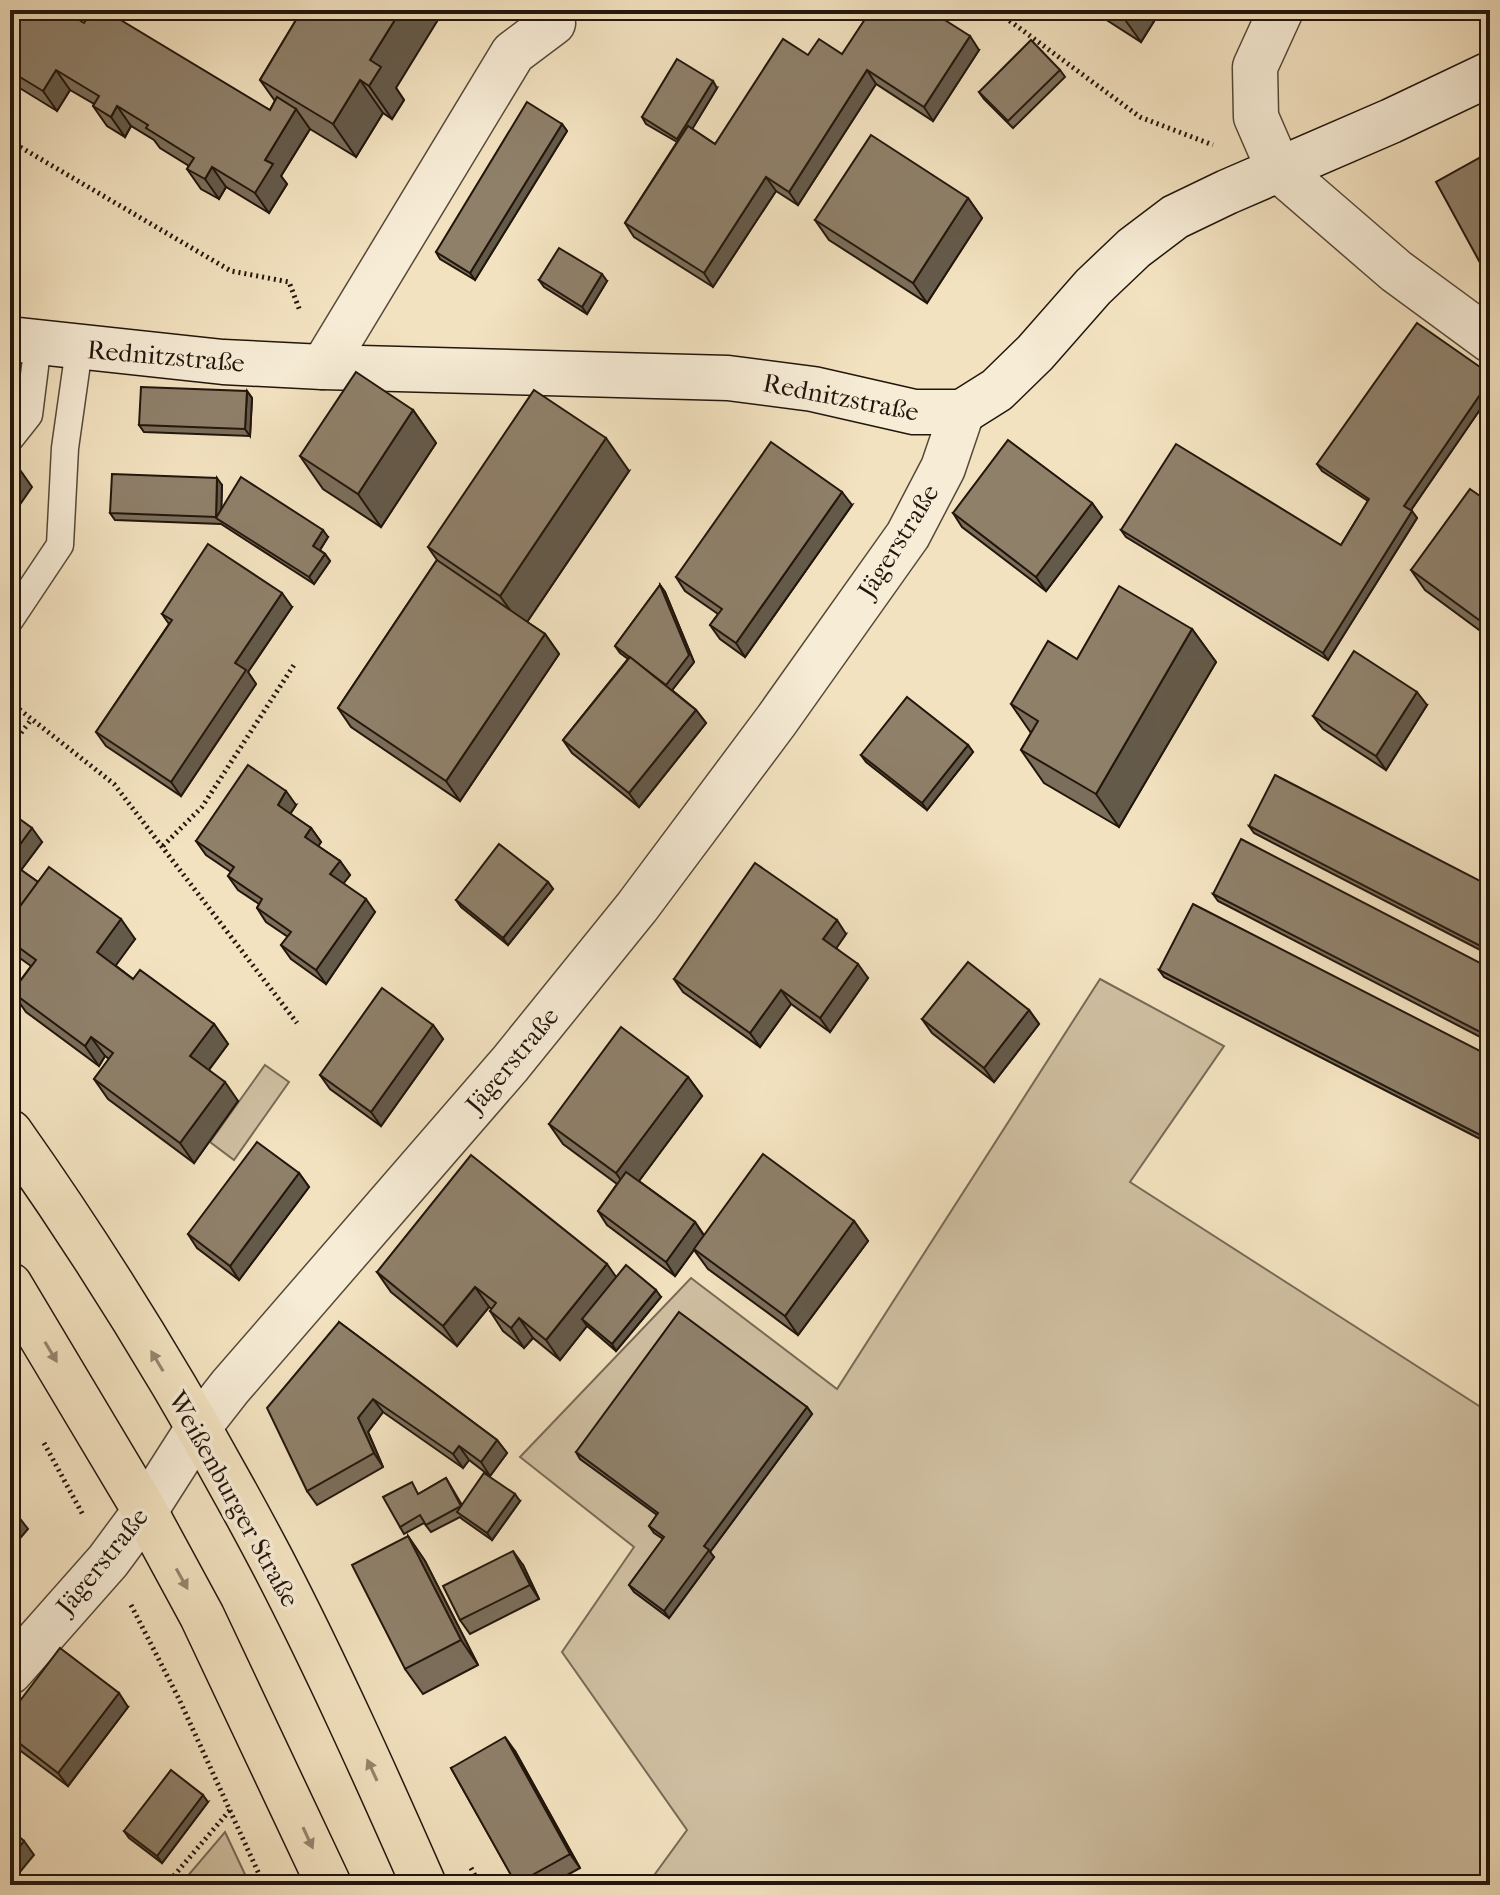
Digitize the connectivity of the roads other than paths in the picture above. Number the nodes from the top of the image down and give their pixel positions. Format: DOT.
graph roads {
  1 [pos="1281,10"];
  2 [pos="553,23"];
  3 [pos="1490,74"];
  4 [pos="1279,170"];
  5 [pos="1490,340"];
  6 [pos="42,344"];
  7 [pos="323,367"];
  8 [pos="962,412"];
  9 [pos="10,439"];
  10 [pos="10,620"];
  11 [pos="10,1132"];
  12 [pos="10,1285"];
  13 [pos="198,1428"];
  14 [pos="145,1511"];
  15 [pos="10,1672"];
  16 [pos="329,1885"];
  17 [pos="424,1885"];
  1 -- 4 [label="street"];
  2 -- 7 [label="street"];
  3 -- 4 [label="street"];
  4 -- 5 [label="street"];
  4 -- 8 [label="street"];
  6 -- 7 [label="street, Rednitzstraße"];
  6 -- 9 [label="lane"];
  6 -- 10 [label="lane"];
  7 -- 8 [label="street, Rednitzstraße"];
  8 -- 13 [label="street, Jägerstraße"];
  13 -- 11 [label="main road, Weißenburger Straße, one-way"];
  12 -- 14 [label="main road, one-way"];
  13 -- 14 [label="street, Jägerstraße"];
  17 -- 13 [label="main road, Weißenburger Straße, one-way"];
  14 -- 15 [label="street, Jägerstraße"];
  14 -- 16 [label="main road, one-way"];
}
